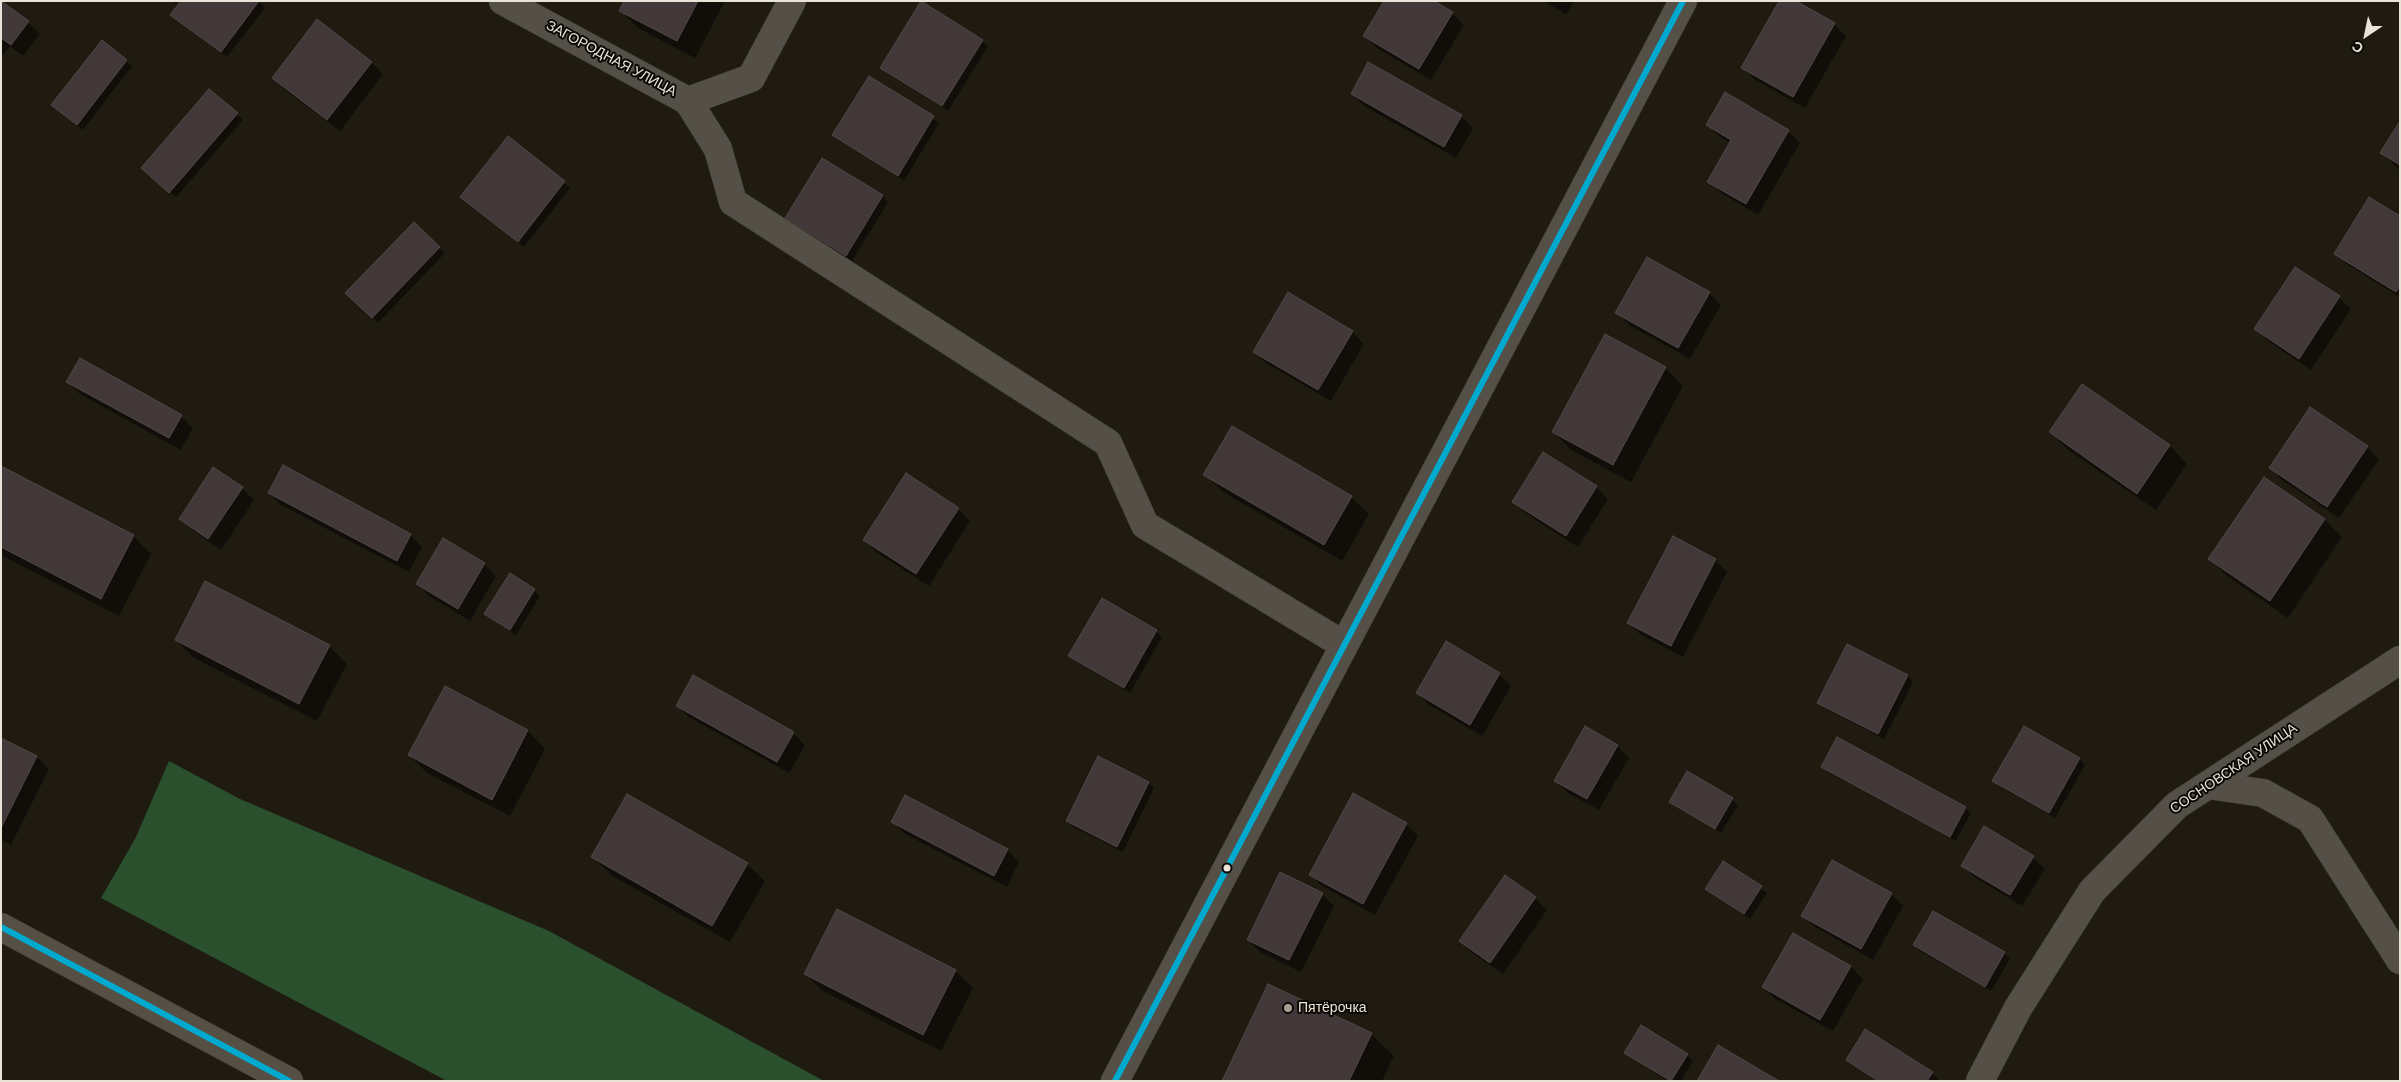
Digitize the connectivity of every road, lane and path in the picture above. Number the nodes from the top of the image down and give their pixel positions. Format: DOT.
graph roads {
  1 [pos="502,1"];
  2 [pos="792,1"];
  3 [pos="1683,1"];
  4 [pos="688,101"];
  5 [pos="1344,645"];
  6 [pos="2400,660"];
  7 [pos="2208,785"];
  8 [pos="1,927"];
  9 [pos="2400,960"];
  10 [pos="289,1081"];
  11 [pos="1115,1081"];
  12 [pos="1980,1081"];
  1 -- 4 [label="street, ЗАГОРОДНАЯ УЛИЦА"];
  2 -- 4 [label="street, ЗАГОРОДНАЯ УЛИЦА"];
  3 -- 5 [label="street"];
  4 -- 5 [label="street"];
  5 -- 11 [label="street"];
  6 -- 7 [label="street, СОСНОВСКАЯ УЛИЦА"];
  7 -- 9 [label="street"];
  7 -- 12 [label="street, СОСНОВСКАЯ УЛИЦА"];
  8 -- 10 [label="main road"];
}
